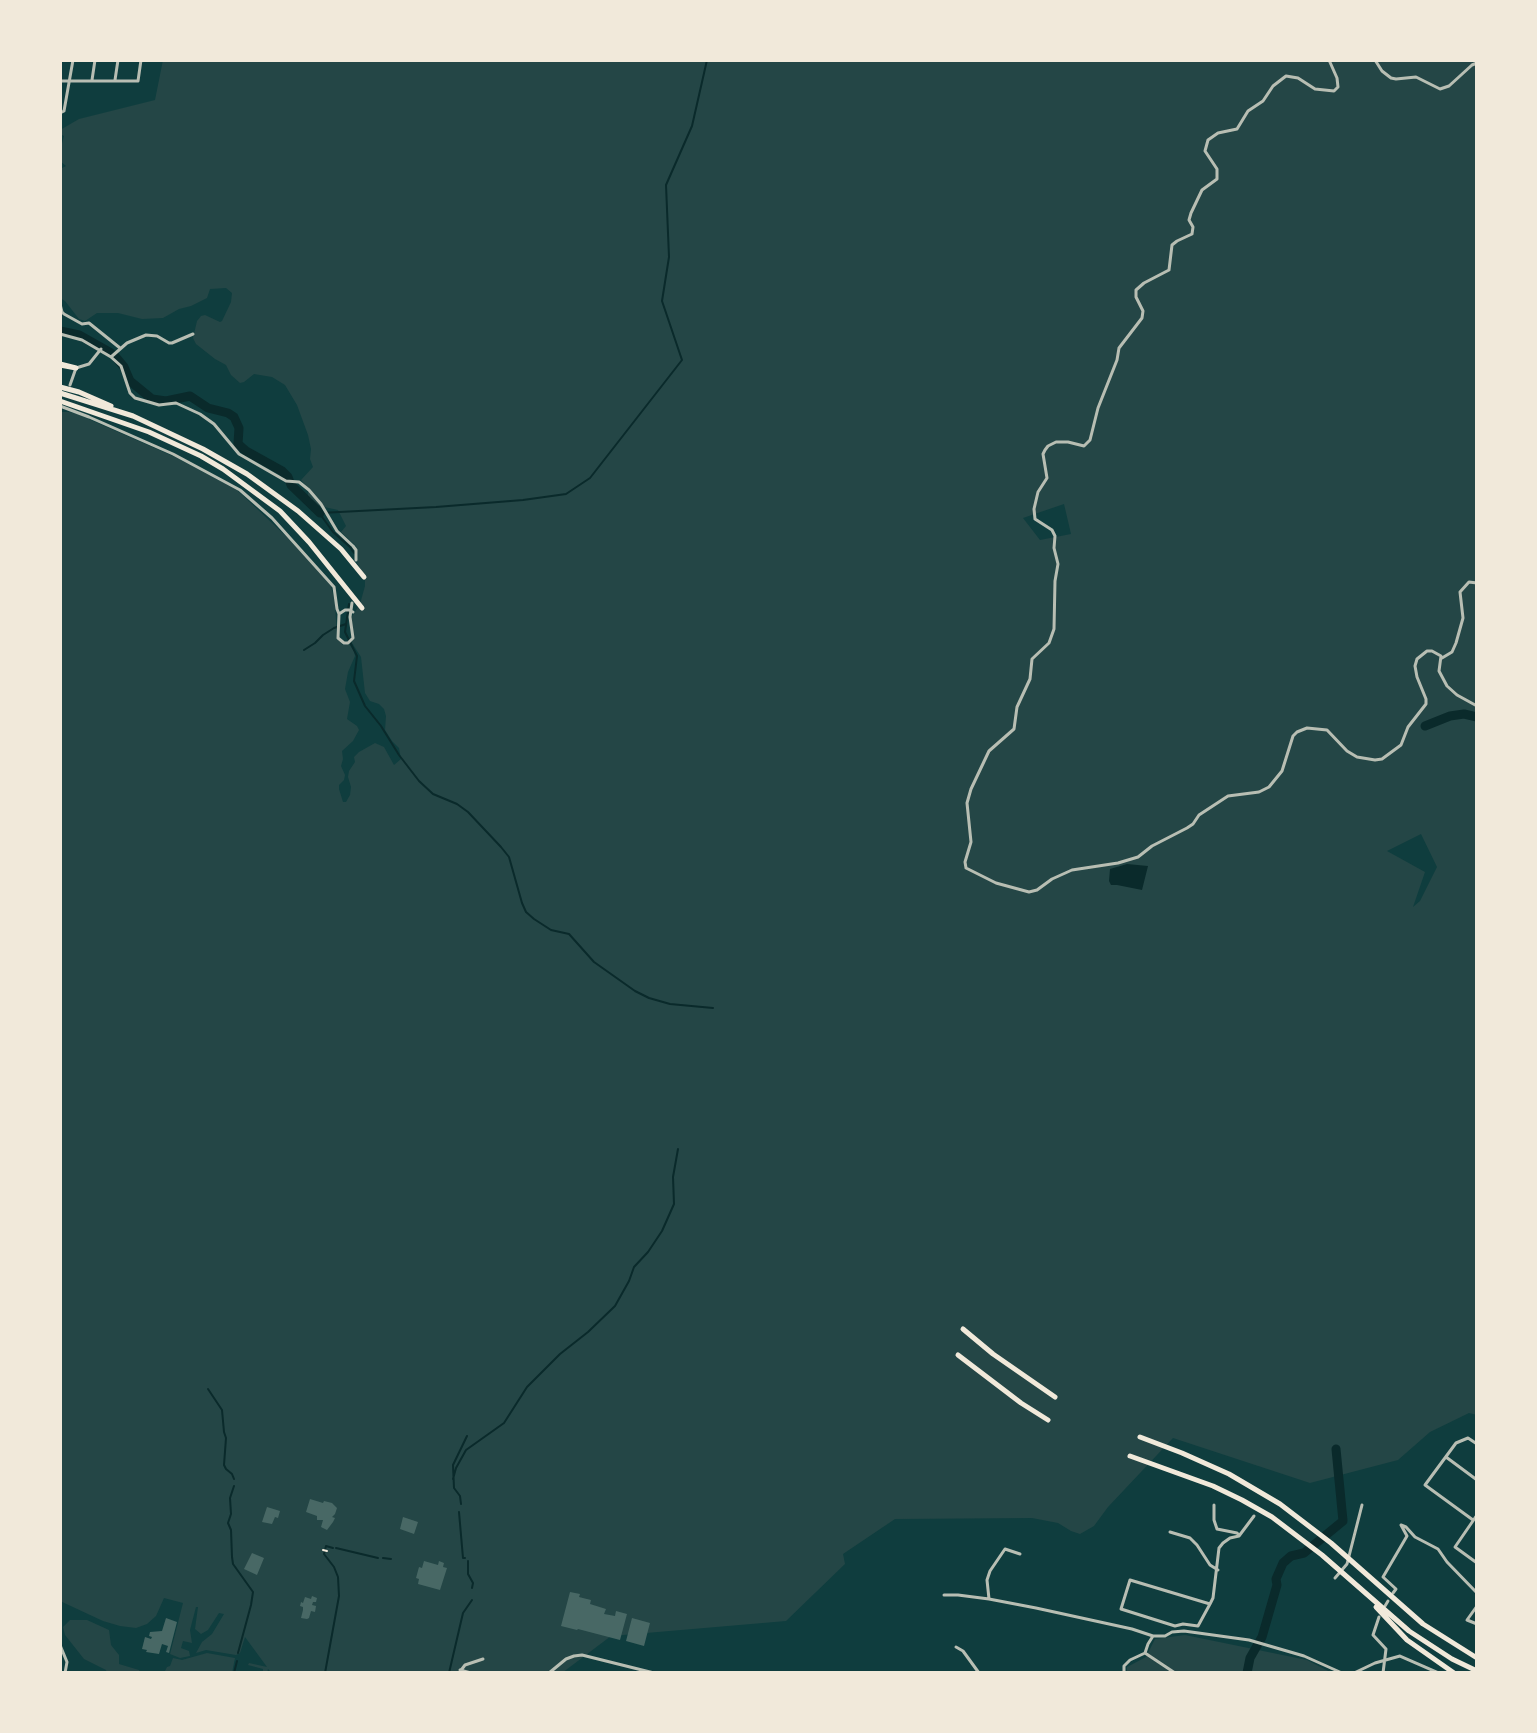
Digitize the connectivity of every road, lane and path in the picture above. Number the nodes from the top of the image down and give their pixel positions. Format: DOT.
graph roads {
  1 [pos="73,60"];
  2 [pos="95,60"];
  3 [pos="118,60"];
  4 [pos="141,60"];
  5 [pos="1329,60"];
  6 [pos="1375,60"];
  7 [pos="1477,63"];
  8 [pos="60,81"];
  9 [pos="70,81"];
  10 [pos="115,81"];
  11 [pos="92,82"];
  12 [pos="60,113"];
  13 [pos="60,304"];
  14 [pos="60,334"];
  15 [pos="193,334"];
  16 [pos="120,348"];
  17 [pos="101,349"];
  18 [pos="111,357"];
  19 [pos="60,365"];
  20 [pos="76,368"];
  21 [pos="70,385"];
  22 [pos="60,387"];
  23 [pos="60,393"];
  24 [pos="61,407"];
  25 [pos="133,416"];
  26 [pos="356,560"];
  27 [pos="364,577"];
  28 [pos="1477,583"];
  29 [pos="352,603"];
  30 [pos="362,608"];
  31 [pos="353,612"];
  32 [pos="339,614"];
  33 [pos="1442,658"];
  34 [pos="1477,706"];
  35 [pos="963,1329"];
  36 [pos="958,1355"];
  37 [pos="1055,1397"];
  38 [pos="1048,1420"];
  39 [pos="1140,1437"];
  40 [pos="1477,1444"];
  41 [pos="1130,1456"];
  42 [pos="1446,1457"];
  43 [pos="1477,1480"];
  44 [pos="1214,1505"];
  45 [pos="1362,1505"];
  46 [pos="1477,1515"];
  47 [pos="1254,1516"];
  48 [pos="1473,1520"];
  49 [pos="1170,1532"];
  50 [pos="1239,1536"];
  51 [pos="1020,1554"];
  52 [pos="1477,1563"];
  53 [pos="1218,1570"];
  54 [pos="1335,1578"];
  55 [pos="1393,1593"];
  56 [pos="1477,1593"];
  57 [pos="1365,1594"];
  58 [pos="944,1595"];
  59 [pos="989,1599"];
  60 [pos="1388,1601"];
  61 [pos="1210,1604"];
  62 [pos="1385,1606"];
  63 [pos="1477,1606"];
  64 [pos="1379,1617"];
  65 [pos="1477,1624"];
  66 [pos="1172,1625"];
  67 [pos="1172,1632"];
  68 [pos="1153,1636"];
  69 [pos="60,1645"];
  70 [pos="956,1647"];
  71 [pos="1145,1653"];
  72 [pos="1477,1658"];
  73 [pos="483,1659"];
  74 [pos="1386,1659"];
  75 [pos="1477,1671"];
  76 [pos="460,1672"];
  77 [pos="65,1673"];
  78 [pos="471,1673"];
  79 [pos="549,1673"];
  80 [pos="654,1673"];
  81 [pos="979,1673"];
  82 [pos="1124,1673"];
  83 [pos="1175,1673"];
  84 [pos="1342,1673"];
  85 [pos="1354,1673"];
  86 [pos="1383,1673"];
  87 [pos="1439,1673"];
  88 [pos="1454,1673"];
  1 -- 9 [label="street"];
  2 -- 11 [label="street"];
  3 -- 10 [label="street"];
  4 -- 10 [label="street"];
  5 -- 33 [label="street"];
  6 -- 7 [label="street"];
  8 -- 9 [label="street"];
  9 -- 11 [label="street"];
  9 -- 12 [label="street"];
  10 -- 11 [label="street"];
  13 -- 16 [label="street"];
  14 -- 17 [label="street"];
  15 -- 16 [label="street"];
  16 -- 18 [label="street"];
  17 -- 18 [label="street"];
  17 -- 20 [label="street"];
  18 -- 26 [label="street"];
  19 -- 20 [label="highway"];
  20 -- 21 [label="street"];
  22 -- 25 [label="highway"];
  23 -- 25 [label="highway"];
  24 -- 30 [label="highway"];
  24 -- 32 [label="street"];
  25 -- 27 [label="highway"];
  28 -- 33 [label="street"];
  29 -- 32 [label="street"];
  31 -- 32 [label="street"];
  33 -- 34 [label="street"];
  35 -- 37 [label="highway"];
  36 -- 38 [label="highway"];
  39 -- 72 [label="highway"];
  40 -- 42 [label="street"];
  41 -- 57 [label="highway"];
  42 -- 43 [label="street"];
  42 -- 48 [label="street"];
  44 -- 50 [label="street"];
  45 -- 54 [label="street"];
  46 -- 48 [label="street"];
  47 -- 50 [label="street"];
  48 -- 52 [label="street"];
  49 -- 53 [label="street"];
  50 -- 53 [label="street"];
  51 -- 59 [label="street"];
  53 -- 61 [label="street"];
  55 -- 56 [label="street"];
  57 -- 75 [label="highway"];
  57 -- 88 [label="highway"];
  58 -- 59 [label="street"];
  59 -- 68 [label="street"];
  60 -- 62 [label="street"];
  61 -- 66 [label="street"];
  61 -- 66 [label="street"];
  63 -- 65 [label="street"];
  64 -- 74 [label="street"];
  66 -- 67 [label="street"];
  67 -- 68 [label="street"];
  67 -- 84 [label="street"];
  68 -- 71 [label="street"];
  69 -- 77 [label="street"];
  70 -- 81 [label="street"];
  71 -- 82 [label="street"];
  71 -- 83 [label="street"];
  73 -- 76 [label="street"];
  74 -- 85 [label="street"];
  74 -- 86 [label="street"];
  74 -- 87 [label="street"];
  76 -- 78 [label="street"];
  79 -- 80 [label="street"];
}
